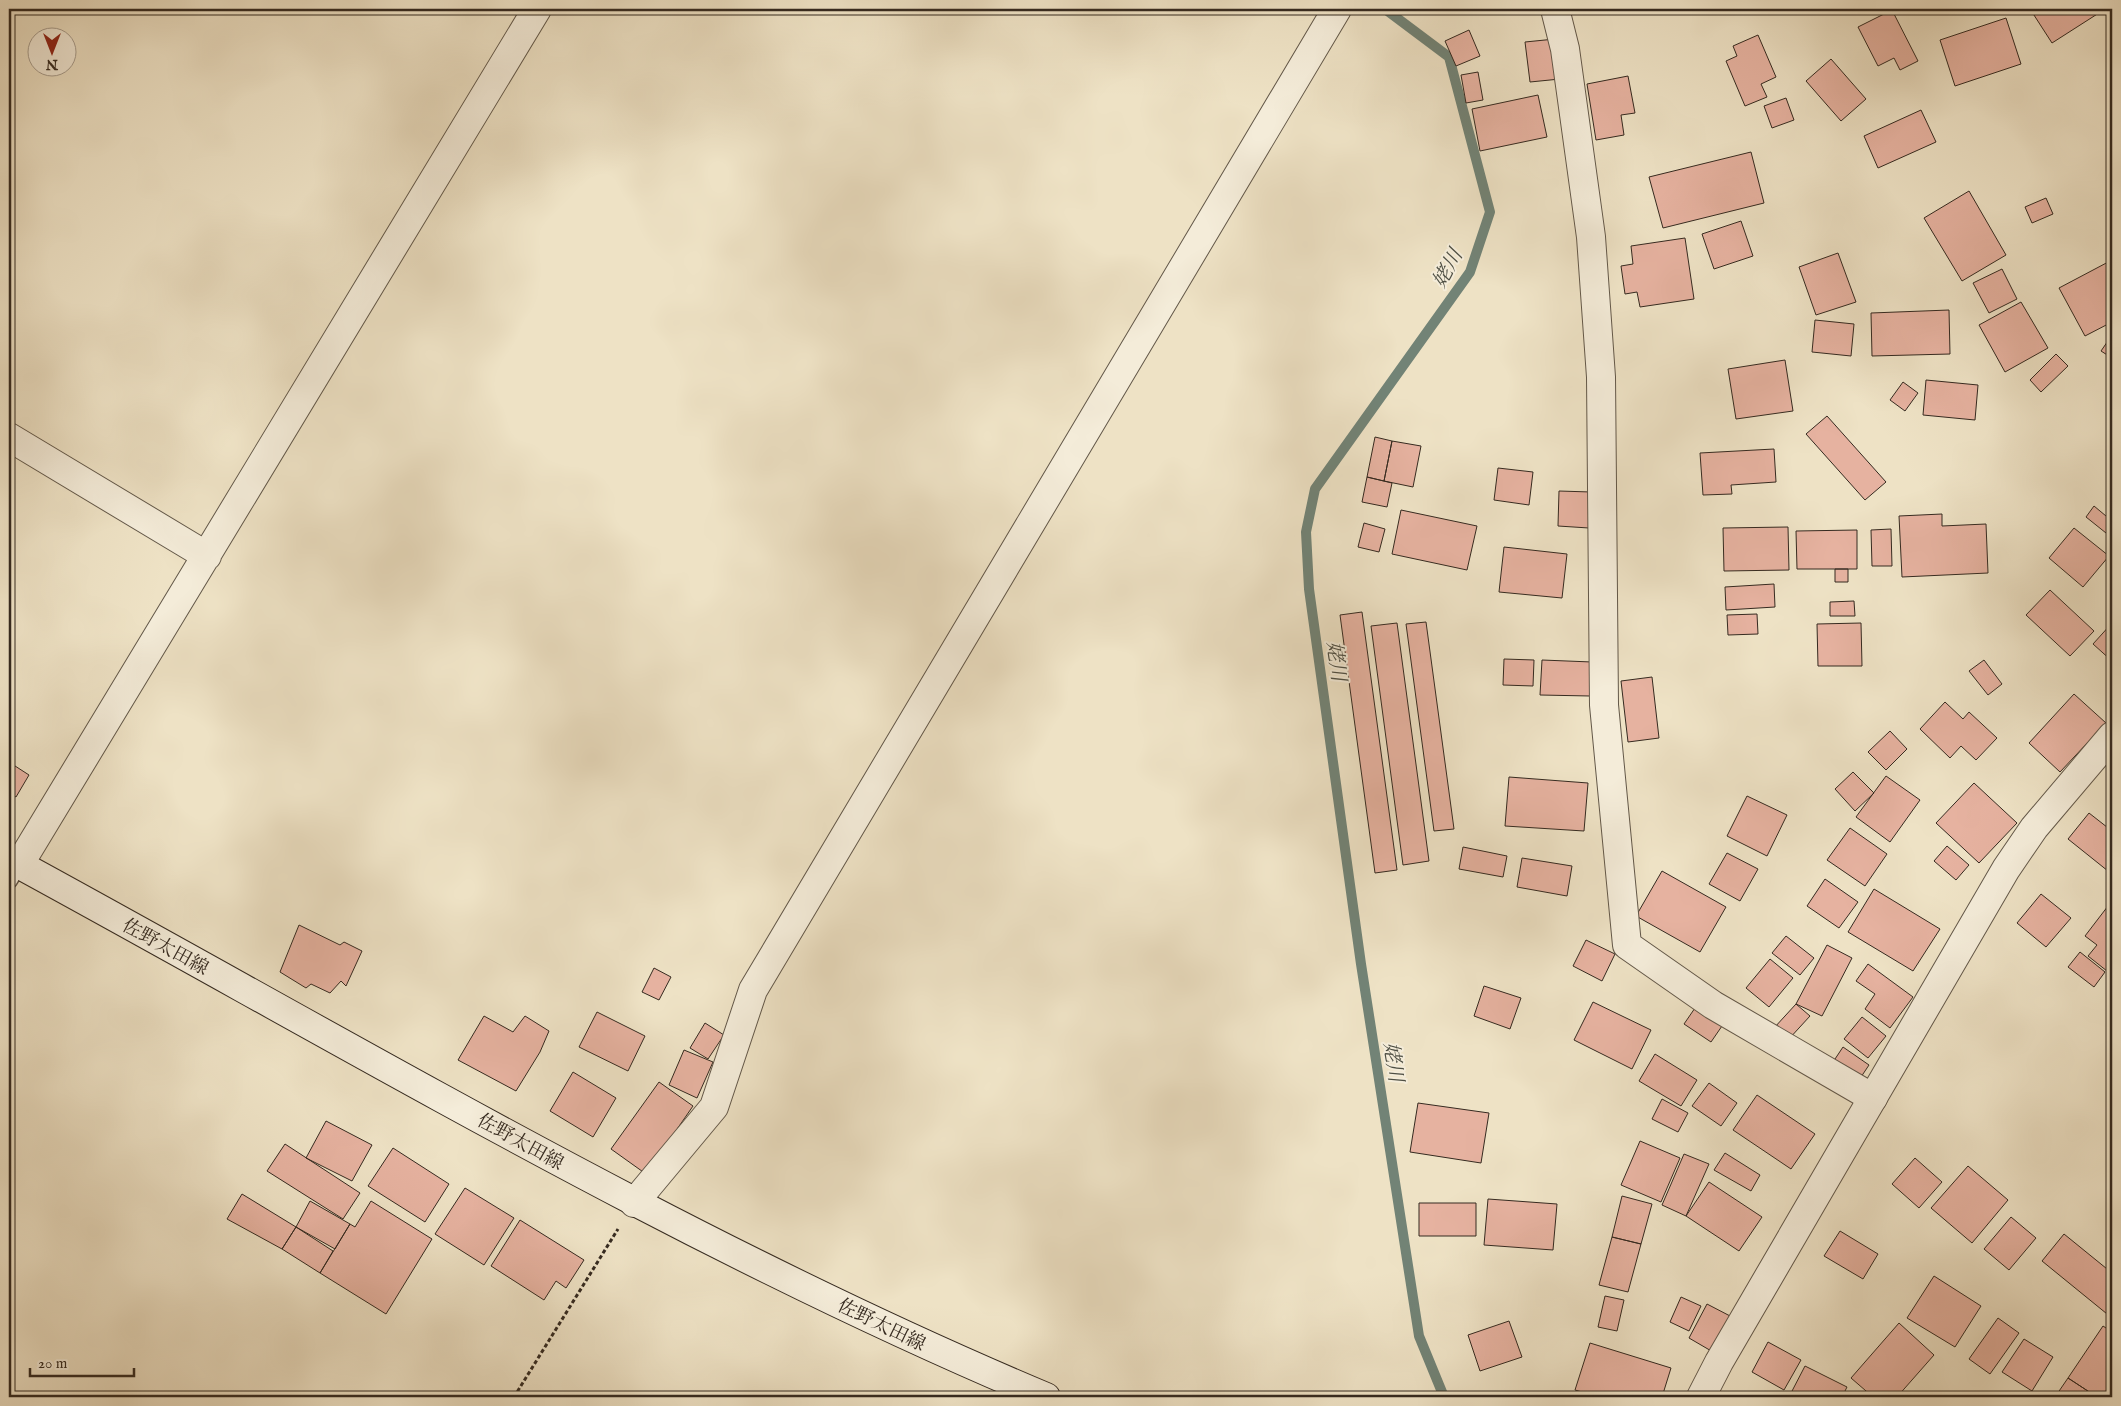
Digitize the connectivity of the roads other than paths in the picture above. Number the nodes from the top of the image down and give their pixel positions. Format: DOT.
graph roads {
  1 [pos="537,9"];
  2 [pos="1338,9"];
  3 [pos="1555,9"];
  4 [pos="9,437"];
  5 [pos="207,556"];
  6 [pos="2112,736"];
  7 [pos="12,868"];
  8 [pos="1873,1098"];
  9 [pos="634,1203"];
  10 [pos="1046,1397"];
  11 [pos="1701,1397"];
  1 -- 5 [label="street"];
  2 -- 9 [label="street"];
  3 -- 8 [label="street"];
  4 -- 5 [label="street"];
  5 -- 7 [label="street"];
  6 -- 8 [label="street"];
  7 -- 9 [label="street, 佐野太田線"];
  8 -- 11 [label="street"];
  9 -- 10 [label="street, 佐野太田線"];
}
